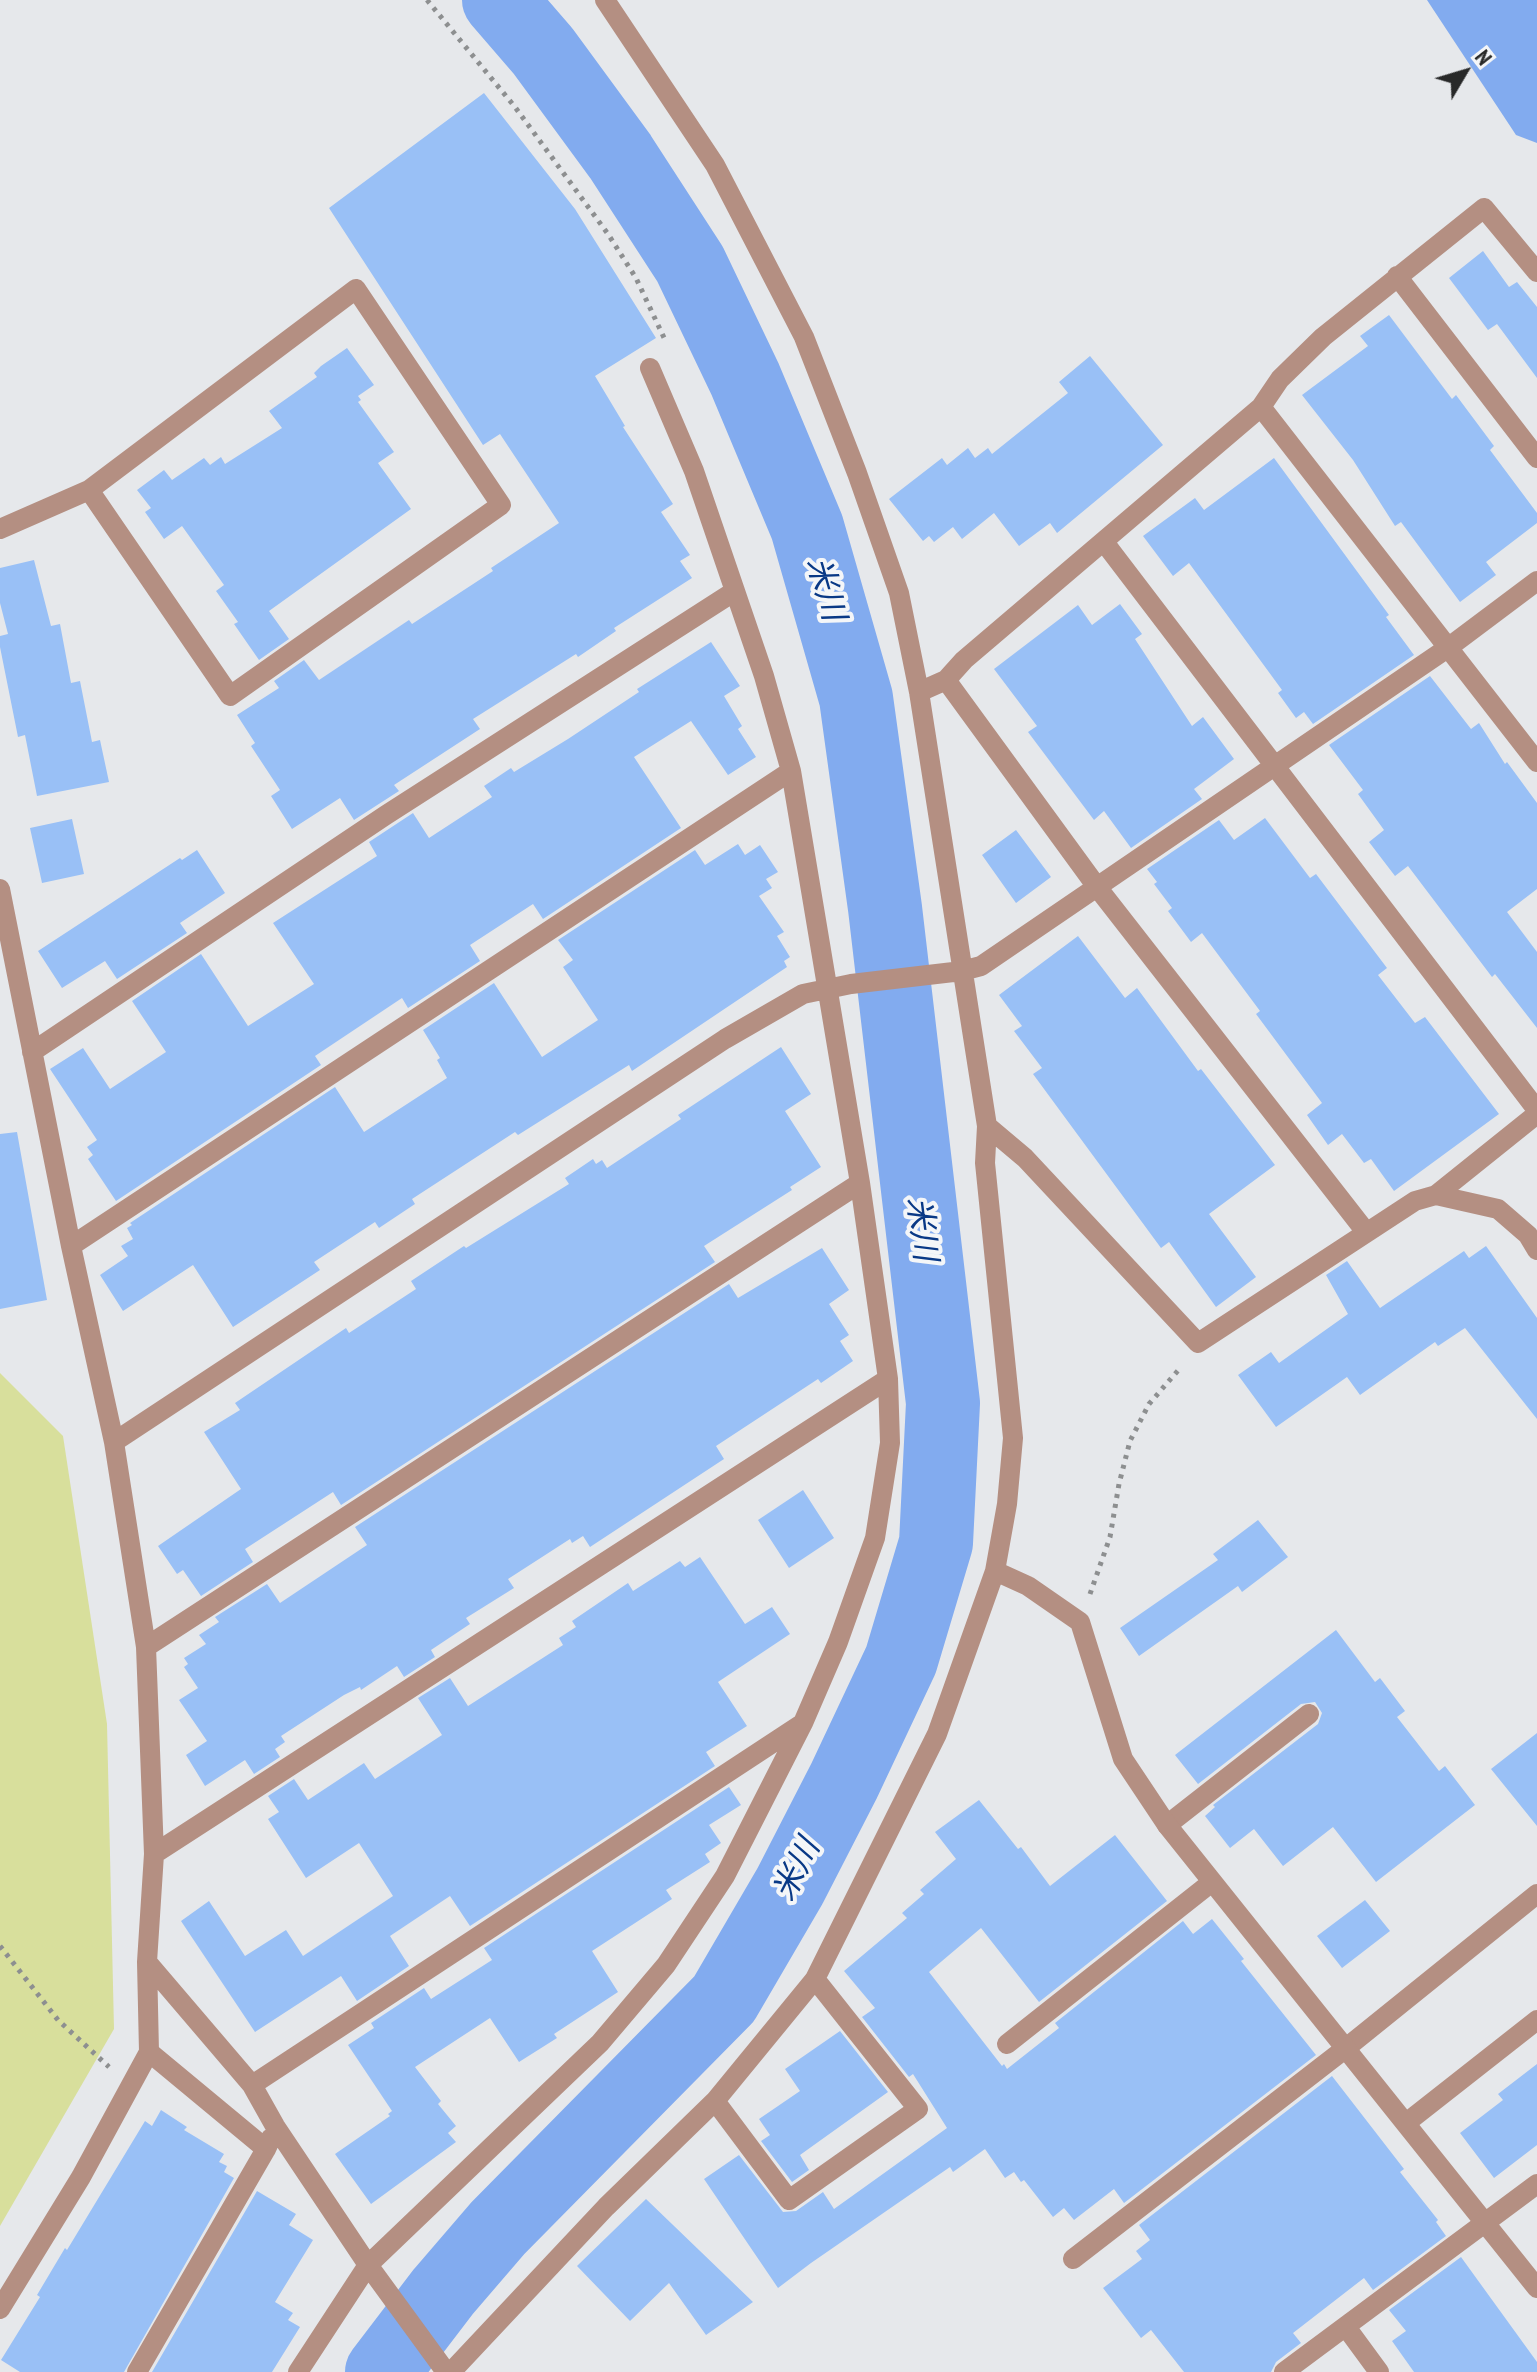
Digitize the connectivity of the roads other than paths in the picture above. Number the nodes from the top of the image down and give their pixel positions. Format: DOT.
graph roads {
  1 [pos="605,0"];
  2 [pos="1537,272"];
  3 [pos="1397,276"];
  4 [pos="650,368"];
  5 [pos="1261,407"];
  6 [pos="1537,458"];
  7 [pos="89,490"];
  8 [pos="0,529"];
  9 [pos="1104,542"];
  10 [pos="1537,581"];
  11 [pos="735,591"];
  12 [pos="1449,647"];
  13 [pos="946,680"];
  14 [pos="919,692"];
  15 [pos="1537,762"];
  16 [pos="1275,766"];
  17 [pos="791,771"];
  18 [pos="1097,887"];
  19 [pos="0,889"];
  20 [pos="954,971"];
  21 [pos="826,989"];
  22 [pos="32,1052"];
  23 [pos="1537,1112"];
  24 [pos="987,1126"];
  25 [pos="860,1183"];
  26 [pos="1436,1195"];
  27 [pos="1366,1232"];
  28 [pos="71,1246"];
  29 [pos="1537,1250"];
  30 [pos="888,1379"];
  31 [pos="114,1442"];
  32 [pos="995,1571"];
  33 [pos="146,1647"];
  34 [pos="1309,1714"];
  35 [pos="803,1723"];
  36 [pos="1167,1825"];
  37 [pos="154,1854"];
  38 [pos="1212,1882"];
  39 [pos="1537,1894"];
  40 [pos="147,1962"];
  41 [pos="815,1979"];
  42 [pos="1537,2020"];
  43 [pos="1007,2044"];
  44 [pos="1346,2048"];
  45 [pos="149,2052"];
  46 [pos="252,2085"];
  47 [pos="715,2101"];
  48 [pos="1406,2123"];
  49 [pos="275,2126"];
  50 [pos="266,2149"];
  51 [pos="1537,2184"];
  52 [pos="1485,2223"];
  53 [pos="1073,2259"];
  54 [pos="368,2265"];
  55 [pos="1537,2288"];
  56 [pos="0,2309"];
  57 [pos="1346,2327"];
  58 [pos="446,2368"];
  59 [pos="137,2372"];
  60 [pos="298,2372"];
  61 [pos="1284,2372"];
  62 [pos="1379,2372"];
  1 -- 14 [label="street"];
  2 -- 3 [label="street"];
  3 -- 5 [label="street"];
  3 -- 6 [label="street"];
  4 -- 11 [label="street"];
  5 -- 9 [label="street"];
  5 -- 12 [label="street"];
  7 -- 7 [label="street"];
  7 -- 8 [label="street"];
  9 -- 13 [label="street"];
  9 -- 16 [label="street"];
  10 -- 12 [label="street"];
  11 -- 17 [label="street"];
  11 -- 22 [label="street"];
  12 -- 15 [label="street"];
  12 -- 16 [label="street"];
  13 -- 14 [label="street"];
  13 -- 18 [label="street"];
  14 -- 20 [label="street"];
  16 -- 18 [label="street"];
  16 -- 23 [label="street"];
  17 -- 21 [label="street"];
  17 -- 28 [label="street"];
  18 -- 20 [label="street"];
  18 -- 27 [label="street"];
  19 -- 22 [label="street"];
  20 -- 21 [label="street"];
  20 -- 24 [label="street"];
  21 -- 25 [label="street"];
  21 -- 31 [label="street"];
  22 -- 28 [label="street"];
  23 -- 26 [label="street"];
  24 -- 27 [label="street"];
  24 -- 32 [label="street"];
  25 -- 30 [label="street"];
  25 -- 33 [label="street"];
  26 -- 27 [label="street"];
  26 -- 29 [label="street"];
  28 -- 31 [label="street"];
  30 -- 35 [label="street"];
  30 -- 37 [label="street"];
  31 -- 33 [label="street"];
  32 -- 36 [label="street"];
  32 -- 41 [label="street"];
  33 -- 37 [label="street"];
  34 -- 36 [label="street"];
  35 -- 46 [label="street"];
  35 -- 54 [label="street"];
  36 -- 38 [label="street"];
  37 -- 40 [label="street"];
  38 -- 43 [label="street"];
  38 -- 44 [label="street"];
  39 -- 44 [label="street"];
  40 -- 45 [label="street"];
  40 -- 46 [label="street"];
  41 -- 47 [label="street"];
  41 -- 47 [label="street"];
  42 -- 48 [label="street"];
  44 -- 48 [label="street"];
  44 -- 53 [label="street"];
  45 -- 50 [label="street"];
  45 -- 56 [label="street"];
  46 -- 49 [label="street"];
  47 -- 58 [label="street"];
  48 -- 52 [label="street"];
  49 -- 50 [label="street"];
  49 -- 54 [label="street"];
  50 -- 59 [label="street"];
  51 -- 52 [label="street"];
  52 -- 55 [label="street"];
  52 -- 57 [label="street"];
  54 -- 58 [label="street"];
  54 -- 60 [label="street"];
  57 -- 61 [label="street"];
  57 -- 62 [label="street"];
}
